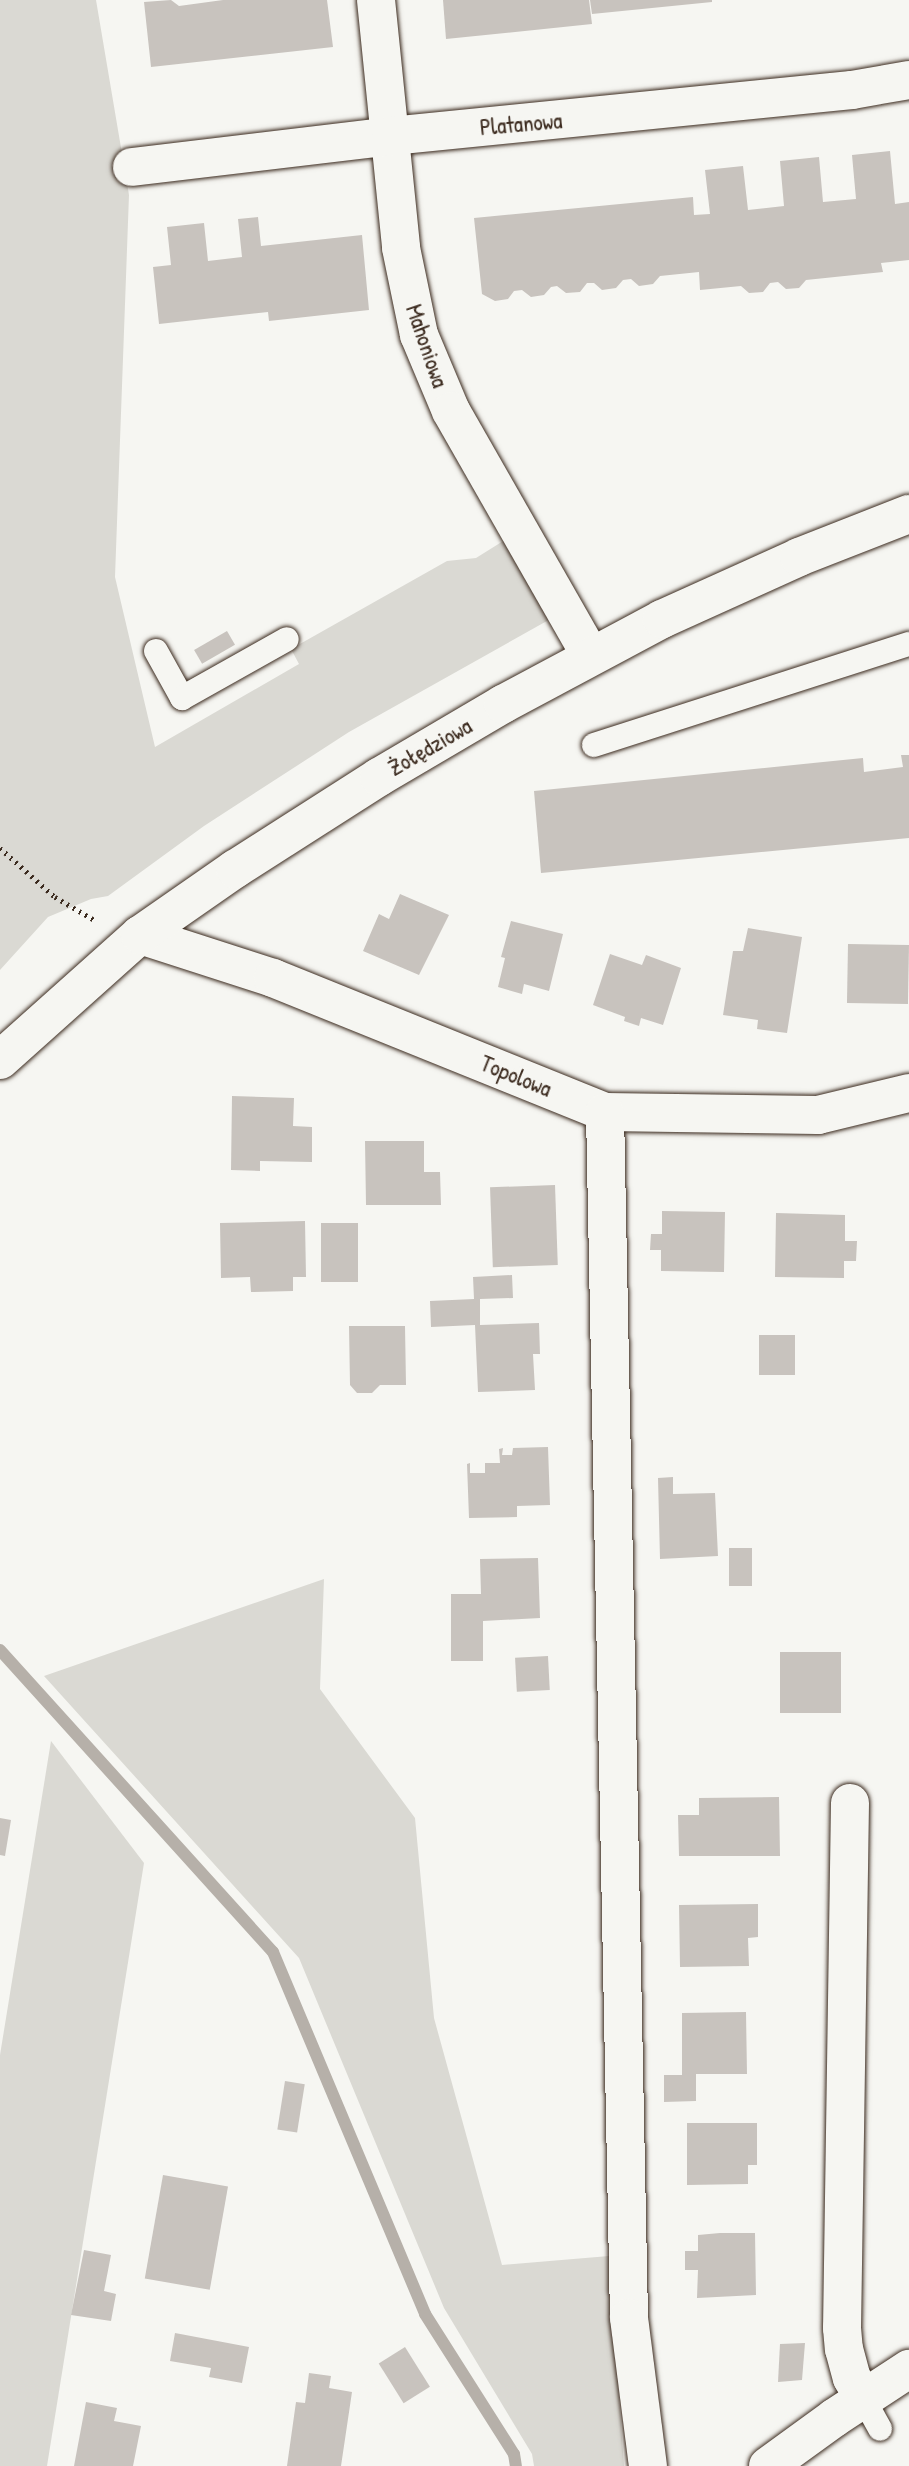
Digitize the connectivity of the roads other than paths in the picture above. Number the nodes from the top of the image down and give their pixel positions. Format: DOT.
graph roads {
  1 [pos="376,0"];
  2 [pos="909,79"];
  3 [pos="391,136"];
  4 [pos="132,167"];
  5 [pos="909,514"];
  6 [pos="287,639"];
  7 [pos="909,644"];
  8 [pos="156,651"];
  9 [pos="591,656"];
  10 [pos="593,745"];
  11 [pos="140,935"];
  12 [pos="0,1060"];
  13 [pos="909,1093"];
  14 [pos="605,1112"];
  15 [pos="850,1803"];
  16 [pos="909,2369"];
  17 [pos="872,2414"];
  18 [pos="648,2466"];
  19 [pos="768,2466"];
  1 -- 3 [label="street, Mahoniowa"];
  2 -- 3 [label="street, Platanowa"];
  3 -- 4 [label="street, Platanowa"];
  3 -- 9 [label="street, Mahoniowa"];
  5 -- 9 [label="street, Żołędziowa"];
  6 -- 8 [label="lane"];
  7 -- 10 [label="lane"];
  9 -- 11 [label="street, Żołędziowa"];
  11 -- 12 [label="street, Żołędziowa"];
  11 -- 14 [label="street, Topolowa"];
  13 -- 14 [label="street, Topolowa"];
  14 -- 18 [label="street"];
  15 -- 17 [label="street"];
  16 -- 17 [label="street"];
  17 -- 19 [label="street"];
}
